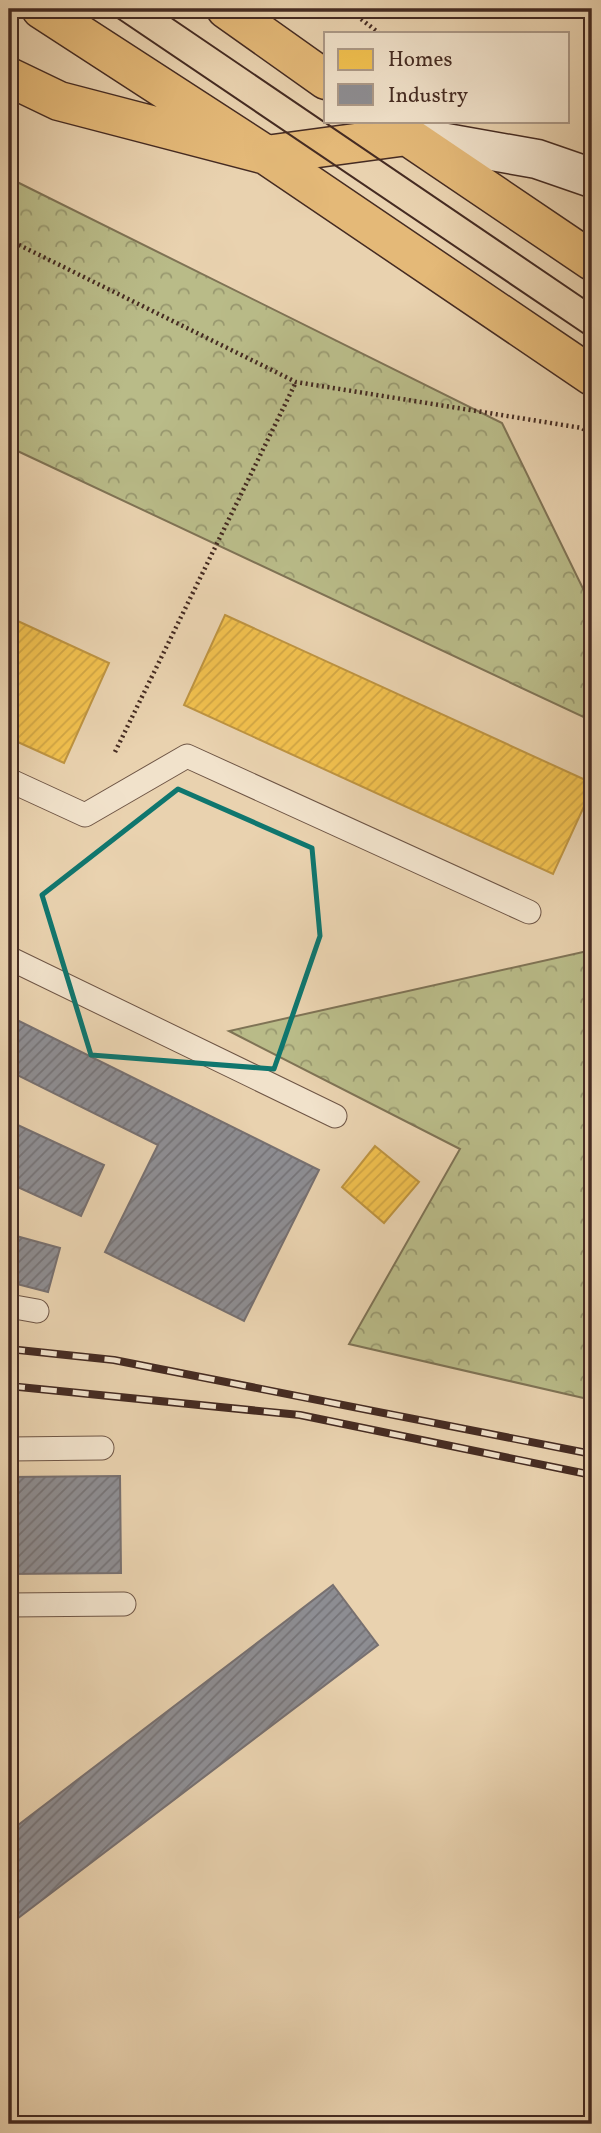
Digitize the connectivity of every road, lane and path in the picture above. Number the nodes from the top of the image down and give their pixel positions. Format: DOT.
graph roads {
  1 [pos="41,9"];
  2 [pos="226,9"];
  3 [pos="348,9"];
  4 [pos="378,32"];
  5 [pos="9,77"];
  6 [pos="324,79"];
  7 [pos="396,128"];
  8 [pos="266,155"];
  9 [pos="592,178"];
  10 [pos="9,240"];
  11 [pos="592,261"];
  12 [pos="592,376"];
  13 [pos="296,382"];
  14 [pos="592,435"];
  15 [pos="115,753"];
  16 [pos="9,780"];
  17 [pos="529,912"];
  18 [pos="9,958"];
  19 [pos="335,1116"];
  20 [pos="9,1306"];
  21 [pos="37,1311"];
  22 [pos="102,1448"];
  23 [pos="9,1449"];
  24 [pos="124,1604"];
  25 [pos="9,1605"];
  1 -- 8 [label="main road"];
  2 -- 6 [label="main road"];
  3 -- 4 [label="path"];
  5 -- 8 [label="main road"];
  7 -- 8 [label="main road"];
  7 -- 9 [label="main road"];
  7 -- 11 [label="main road"];
  8 -- 12 [label="main road"];
  10 -- 13 [label="path"];
  13 -- 14 [label="path"];
  13 -- 15 [label="path"];
  16 -- 17 [label="lane"];
  18 -- 19 [label="lane"];
  20 -- 21 [label="lane"];
  22 -- 23 [label="lane"];
  24 -- 25 [label="lane"];
}
